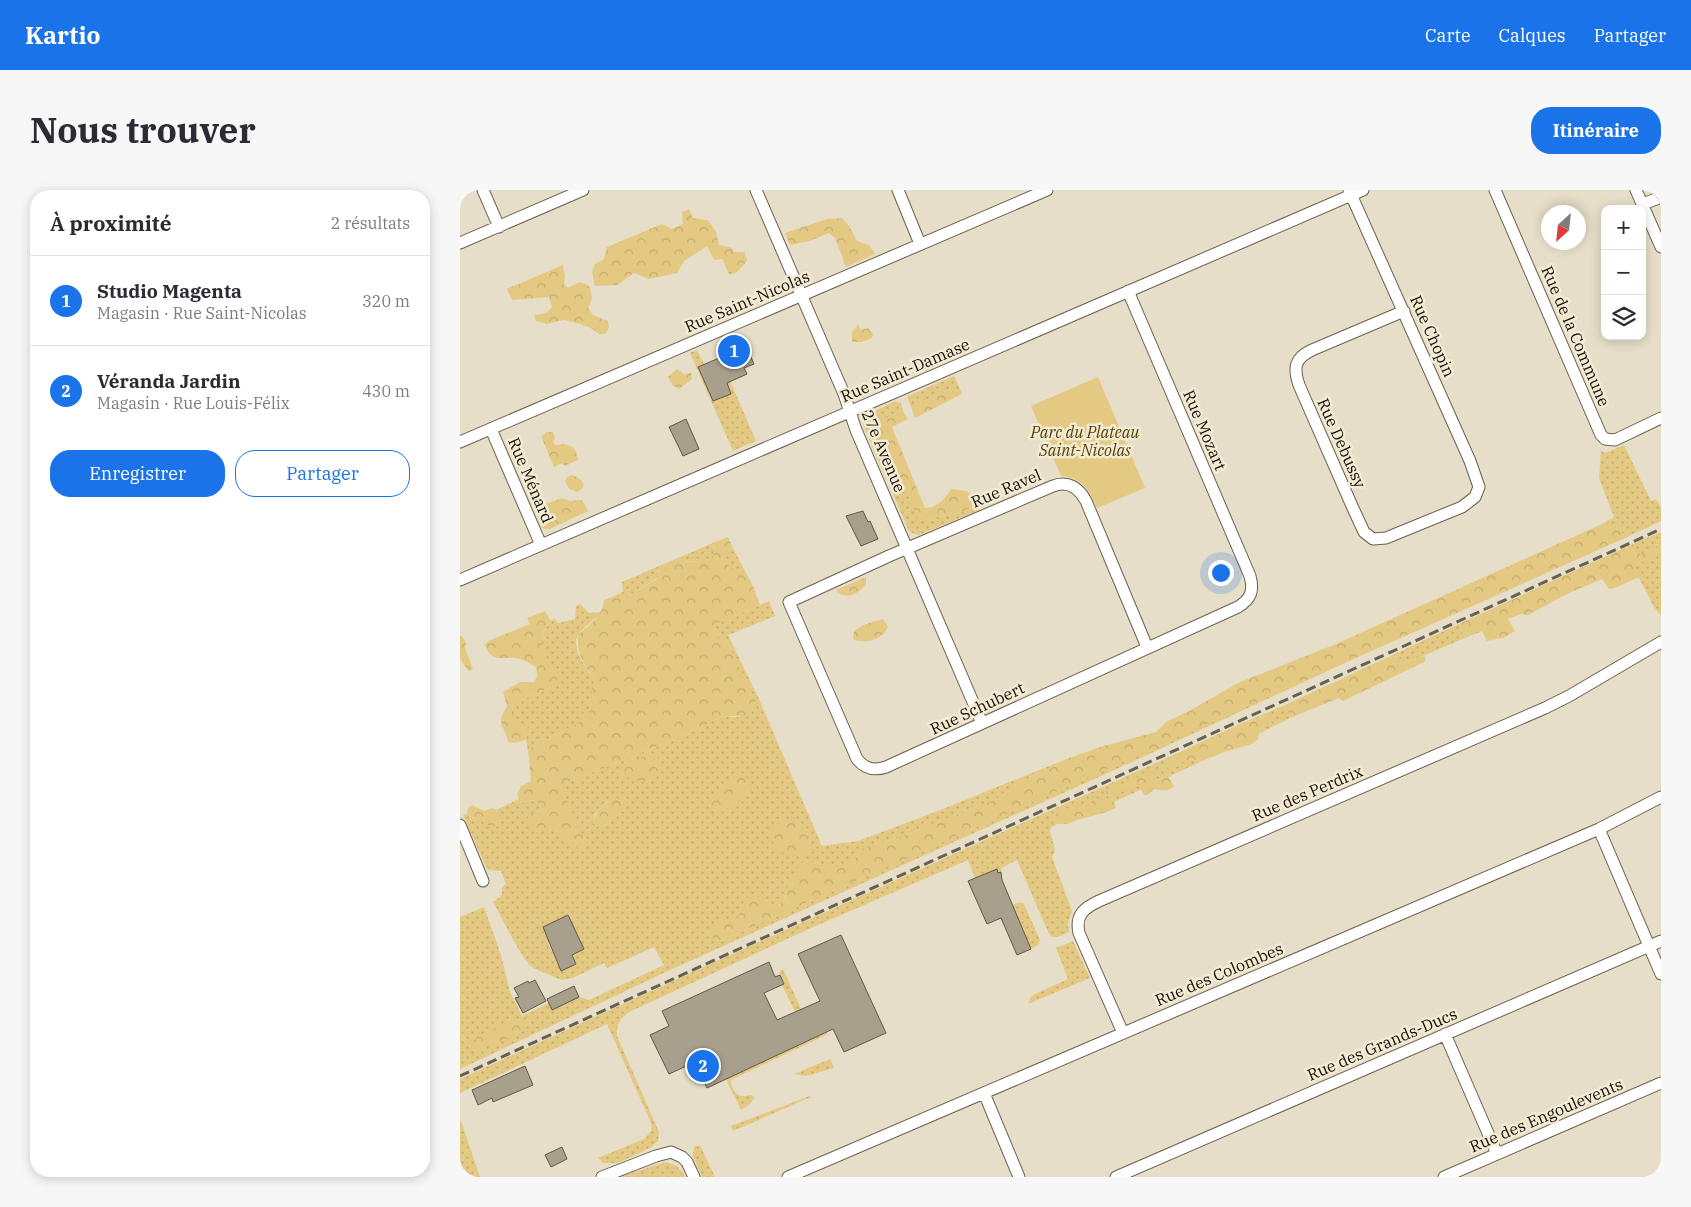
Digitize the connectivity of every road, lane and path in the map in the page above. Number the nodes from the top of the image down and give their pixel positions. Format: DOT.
graph roads {
  1 [pos="483,190"];
  2 [pos="582,190"];
  3 [pos="756,190"];
  4 [pos="898,190"];
  5 [pos="1046,190"];
  6 [pos="1363,190"];
  7 [pos="1495,190"];
  8 [pos="1636,190"];
  9 [pos="1350,193"];
  10 [pos="1661,197"];
  11 [pos="1643,204"];
  12 [pos="499,226"];
  13 [pos="460,243"];
  14 [pos="920,244"];
  15 [pos="1661,247"];
  16 [pos="1128,292"];
  17 [pos="801,296"];
  18 [pos="1404,311"];
  19 [pos="850,412"];
  20 [pos="1661,418"];
  21 [pos="491,429"];
  22 [pos="460,442"];
  23 [pos="1475,497"];
  24 [pos="541,545"];
  25 [pos="907,548"];
  26 [pos="460,580"];
  27 [pos="1252,581"];
  28 [pos="789,602"];
  29 [pos="1661,642"];
  30 [pos="1147,647"];
  31 [pos="982,723"];
  32 [pos="1661,797"];
  33 [pos="460,826"];
  34 [pos="1599,829"];
  35 [pos="483,880"];
  36 [pos="1661,941"];
  37 [pos="1649,946"];
  38 [pos="1661,974"];
  39 [pos="1123,1033"];
  40 [pos="1445,1034"];
  41 [pos="1661,1084"];
  42 [pos="984,1093"];
  43 [pos="1497,1154"];
  44 [pos="602,1177"];
  45 [pos="694,1177"];
  46 [pos="788,1177"];
  47 [pos="1019,1177"];
  48 [pos="1116,1177"];
  49 [pos="1444,1177"];
  1 -- 12 [label="street"];
  2 -- 12 [label="street"];
  3 -- 17 [label="street, 27e Avenue"];
  4 -- 14 [label="street"];
  5 -- 14 [label="street, Rue Saint-Nicolas"];
  6 -- 9 [label="street, Rue Saint-Damase"];
  7 -- 20 [label="street, Rue de la Commune"];
  8 -- 11 [label="street"];
  9 -- 16 [label="street, Rue Saint-Damase"];
  9 -- 18 [label="street, Rue Chopin"];
  10 -- 11 [label="street"];
  11 -- 15 [label="street"];
  12 -- 13 [label="street"];
  14 -- 17 [label="street, Rue Saint-Nicolas"];
  16 -- 19 [label="street, Rue Saint-Damase"];
  16 -- 27 [label="street, Rue Mozart"];
  17 -- 19 [label="street, 27e Avenue"];
  17 -- 21 [label="street, Rue Saint-Nicolas"];
  18 -- 23 [label="street, Rue Chopin"];
  18 -- 23 [label="street, Rue Debussy"];
  19 -- 24 [label="street, Rue Saint-Damase"];
  19 -- 25 [label="street, 27e Avenue"];
  21 -- 22 [label="street, Rue Saint-Nicolas"];
  21 -- 24 [label="street, Rue Ménard"];
  24 -- 26 [label="street, Rue Saint-Damase"];
  25 -- 28 [label="street, Rue Ravel"];
  25 -- 30 [label="street, Rue Ravel"];
  25 -- 31 [label="street, 27e Avenue"];
  27 -- 30 [label="street, Rue Schubert"];
  28 -- 31 [label="street, Rue Schubert"];
  29 -- 39 [label="street, Rue des Perdrix"];
  30 -- 31 [label="street, Rue Schubert"];
  32 -- 34 [label="street, Rue des Colombes"];
  33 -- 35 [label="street"];
  34 -- 37 [label="street"];
  34 -- 39 [label="street, Rue des Colombes"];
  36 -- 37 [label="street, Rue des Grands-Ducs"];
  37 -- 38 [label="street"];
  37 -- 40 [label="street, Rue des Grands-Ducs"];
  39 -- 42 [label="street, Rue des Colombes"];
  40 -- 43 [label="street"];
  40 -- 48 [label="street, Rue des Grands-Ducs"];
  41 -- 43 [label="street, Rue des Engoulevents"];
  42 -- 46 [label="street, Rue des Colombes"];
  42 -- 47 [label="street"];
  43 -- 49 [label="street, Rue des Engoulevents"];
  44 -- 45 [label="street"];
}
